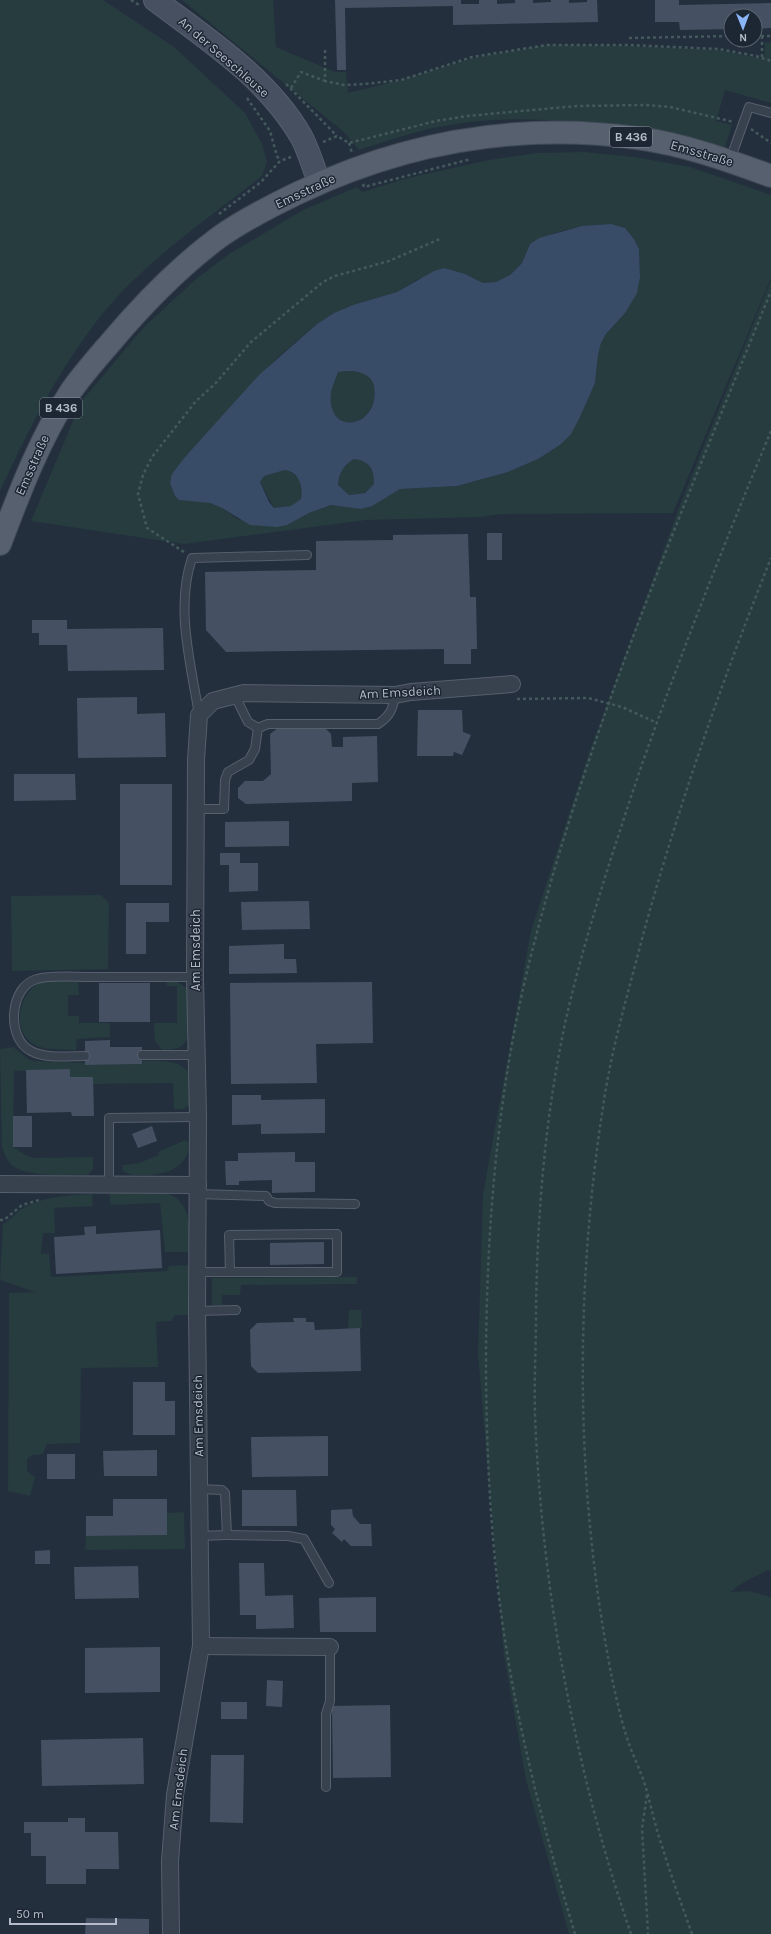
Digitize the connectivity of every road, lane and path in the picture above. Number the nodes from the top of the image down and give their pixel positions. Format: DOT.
graph roads {
  1 [pos="131,0"];
  2 [pos="149,4"];
  3 [pos="723,36"];
  4 [pos="629,38"];
  5 [pos="762,48"];
  6 [pos="325,50"];
  7 [pos="762,58"];
  8 [pos="771,61"];
  9 [pos="325,81"];
  10 [pos="244,95"];
  11 [pos="771,113"];
  12 [pos="743,125"];
  13 [pos="337,136"];
  14 [pos="771,143"];
  15 [pos="307,150"];
  16 [pos="475,158"];
  17 [pos="280,161"];
  18 [pos="730,161"];
  19 [pos="771,176"];
  20 [pos="319,183"];
  21 [pos="364,187"];
  22 [pos="440,239"];
  23 [pos="771,291"];
  24 [pos="771,432"];
  25 [pos="0,544"];
  26 [pos="307,555"];
  27 [pos="192,558"];
  28 [pos="771,558"];
  29 [pos="512,684"];
  30 [pos="234,694"];
  31 [pos="395,695"];
  32 [pos="622,707"];
  33 [pos="199,715"];
  34 [pos="657,723"];
  35 [pos="258,728"];
  36 [pos="196,809"];
  37 [pos="195,977"];
  38 [pos="142,1055"];
  39 [pos="197,1055"];
  40 [pos="85,1056"];
  41 [pos="198,1116"];
  42 [pos="0,1184"];
  43 [pos="109,1186"];
  44 [pos="198,1189"];
  45 [pos="41,1199"];
  46 [pos="355,1204"];
  47 [pos="0,1220"];
  48 [pos="197,1272"];
  49 [pos="230,1272"];
  50 [pos="236,1310"];
  51 [pos="197,1311"];
  52 [pos="199,1489"];
  53 [pos="227,1535"];
  54 [pos="200,1536"];
  55 [pos="329,1583"];
  56 [pos="201,1646"];
  57 [pos="330,1647"];
  58 [pos="326,1787"];
  59 [pos="647,1793"];
  60 [pos="171,1934"];
  61 [pos="575,1934"];
  62 [pos="631,1934"];
  63 [pos="648,1934"];
  64 [pos="692,1934"];
  1 -- 2 [label="path"];
  2 -- 15 [label="street, An der Seeschleuse"];
  3 -- 4 [label="path"];
  5 -- 7 [label="path"];
  6 -- 9 [label="path"];
  7 -- 8 [label="path"];
  7 -- 9 [label="path"];
  9 -- 13 [label="path, An der Seeschleuse"];
  10 -- 17 [label="path, An der Seeschleuse"];
  11 -- 12 [label="lane"];
  12 -- 13 [label="path"];
  12 -- 14 [label="path"];
  12 -- 18 [label="lane"];
  13 -- 15 [label="path"];
  15 -- 20 [label="street, An der Seeschleuse"];
  16 -- 21 [label="path"];
  18 -- 19 [label="main road, Emsstraße / B 436"];
  18 -- 20 [label="main road, Emsstraße / B 436"];
  20 -- 25 [label="main road, Emsstraße / B 436"];
  22 -- 27 [label="path"];
  23 -- 61 [label="path"];
  24 -- 34 [label="path"];
  26 -- 27 [label="lane"];
  27 -- 33 [label="lane, Am Emsdeich"];
  28 -- 59 [label="path"];
  29 -- 31 [label="street, Am Emsdeich"];
  30 -- 31 [label="street, Am Emsdeich"];
  30 -- 33 [label="street, Am Emsdeich"];
  30 -- 35 [label="lane"];
  31 -- 35 [label="lane"];
  32 -- 34 [label="path"];
  33 -- 36 [label="street, Am Emsdeich"];
  34 -- 62 [label="path"];
  35 -- 36 [label="lane"];
  36 -- 37 [label="street, Am Emsdeich"];
  37 -- 39 [label="street, Am Emsdeich"];
  37 -- 40 [label="lane"];
  38 -- 39 [label="lane"];
  39 -- 41 [label="street, Am Emsdeich"];
  41 -- 43 [label="lane"];
  41 -- 44 [label="street, Am Emsdeich"];
  42 -- 43 [label="street"];
  43 -- 44 [label="street"];
  44 -- 46 [label="lane"];
  44 -- 48 [label="street, Am Emsdeich"];
  45 -- 47 [label="path"];
  48 -- 49 [label="lane"];
  48 -- 51 [label="street, Am Emsdeich"];
  49 -- 49 [label="lane"];
  50 -- 51 [label="lane"];
  51 -- 52 [label="street, Am Emsdeich"];
  52 -- 53 [label="lane"];
  52 -- 54 [label="street, Am Emsdeich"];
  53 -- 54 [label="lane"];
  53 -- 55 [label="lane"];
  54 -- 56 [label="street, Am Emsdeich"];
  56 -- 57 [label="street"];
  56 -- 60 [label="street, Am Emsdeich"];
  57 -- 58 [label="lane"];
  59 -- 63 [label="path"];
  59 -- 64 [label="path"];
}
